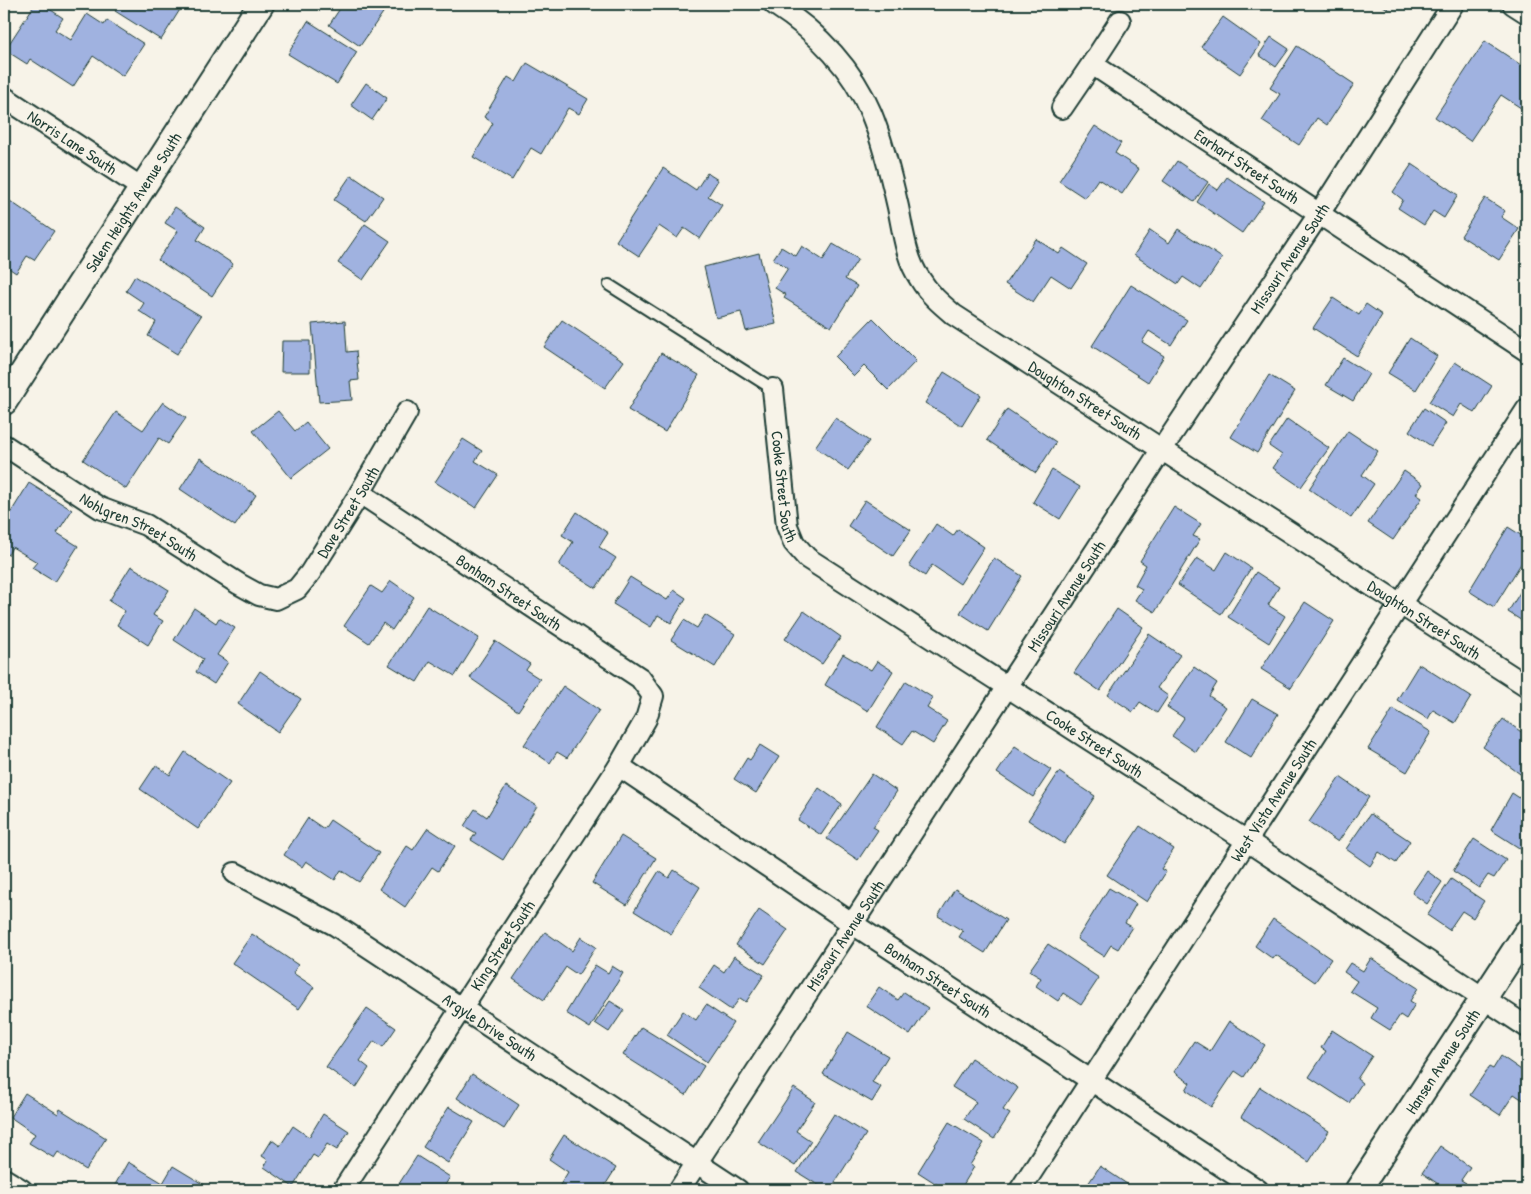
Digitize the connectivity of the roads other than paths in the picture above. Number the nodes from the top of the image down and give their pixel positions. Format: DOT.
graph roads {
  1 [pos="1453,4"];
  2 [pos="1513,4"];
  3 [pos="781,5"];
  4 [pos="255,8"];
  5 [pos="1527,13"];
  6 [pos="1120,21"];
  7 [pos="1092,64"];
  8 [pos="4,97"];
  9 [pos="1062,108"];
  10 [pos="142,188"];
  11 [pos="1320,214"];
  12 [pos="608,286"];
  13 [pos="1527,352"];
  14 [pos="773,389"];
  15 [pos="4,402"];
  16 [pos="1527,409"];
  17 [pos="407,412"];
  18 [pos="4,445"];
  19 [pos="1162,449"];
  20 [pos="360,493"];
  21 [pos="276,599"];
  22 [pos="1401,603"];
  23 [pos="1527,686"];
  24 [pos="1008,687"];
  25 [pos="653,696"];
  26 [pos="619,766"];
  27 [pos="1247,841"];
  28 [pos="235,873"];
  29 [pos="853,924"];
  30 [pos="1527,932"];
  31 [pos="1484,999"];
  32 [pos="462,1008"];
  33 [pos="1527,1027"];
  34 [pos="1092,1080"];
  35 [pos="696,1164"];
  36 [pos="4,1179"];
  37 [pos="22,1190"];
  38 [pos="343,1190"];
  39 [pos="679,1190"];
  40 [pos="738,1190"];
  41 [pos="1020,1190"];
  42 [pos="1258,1190"];
  43 [pos="1358,1190"];
  1 -- 11 [label="street, Missouri Avenue South"];
  2 -- 5 [label="street"];
  3 -- 19 [label="street, Doughton Street South"];
  4 -- 10 [label="street, Salem Heights Avenue South"];
  6 -- 7 [label="street"];
  7 -- 9 [label="street"];
  7 -- 11 [label="street, Earhart Street South"];
  8 -- 10 [label="street, Norris Lane South"];
  10 -- 15 [label="street, Salem Heights Avenue South"];
  11 -- 13 [label="street, Earhart Street South"];
  11 -- 19 [label="street, Missouri Avenue South"];
  12 -- 14 [label="lane"];
  14 -- 24 [label="street, Cooke Street South"];
  16 -- 22 [label="street, West Vista Avenue South"];
  17 -- 20 [label="street, Dave Street South"];
  18 -- 21 [label="street, Nohlgren Street South"];
  19 -- 22 [label="street, Doughton Street South"];
  19 -- 24 [label="street, Missouri Avenue South"];
  20 -- 21 [label="street, Dave Street South"];
  20 -- 25 [label="street, Bonham Street South"];
  22 -- 23 [label="street, Doughton Street South"];
  22 -- 27 [label="street, West Vista Avenue South"];
  24 -- 27 [label="street, Cooke Street South"];
  24 -- 29 [label="street, Missouri Avenue South"];
  25 -- 26 [label="street, King Street South"];
  26 -- 29 [label="street, Bonham Street South"];
  26 -- 32 [label="street, King Street South"];
  27 -- 31 [label="street, Cooke Street South"];
  27 -- 34 [label="street, West Vista Avenue South"];
  28 -- 32 [label="street, Argyle Drive South"];
  29 -- 34 [label="street, Bonham Street South"];
  29 -- 35 [label="street, Missouri Avenue South"];
  30 -- 31 [label="street, Hansen Avenue South"];
  31 -- 33 [label="street, Cooke Street South"];
  31 -- 43 [label="street, Hansen Avenue South"];
  32 -- 35 [label="street, Argyle Drive South"];
  32 -- 38 [label="street, King Street South"];
  34 -- 41 [label="street, West Vista Avenue South"];
  34 -- 42 [label="street, Bonham Street South"];
  35 -- 39 [label="street, Missouri Avenue South"];
  35 -- 40 [label="street, Argyle Drive South"];
  36 -- 37 [label="street"];
}
